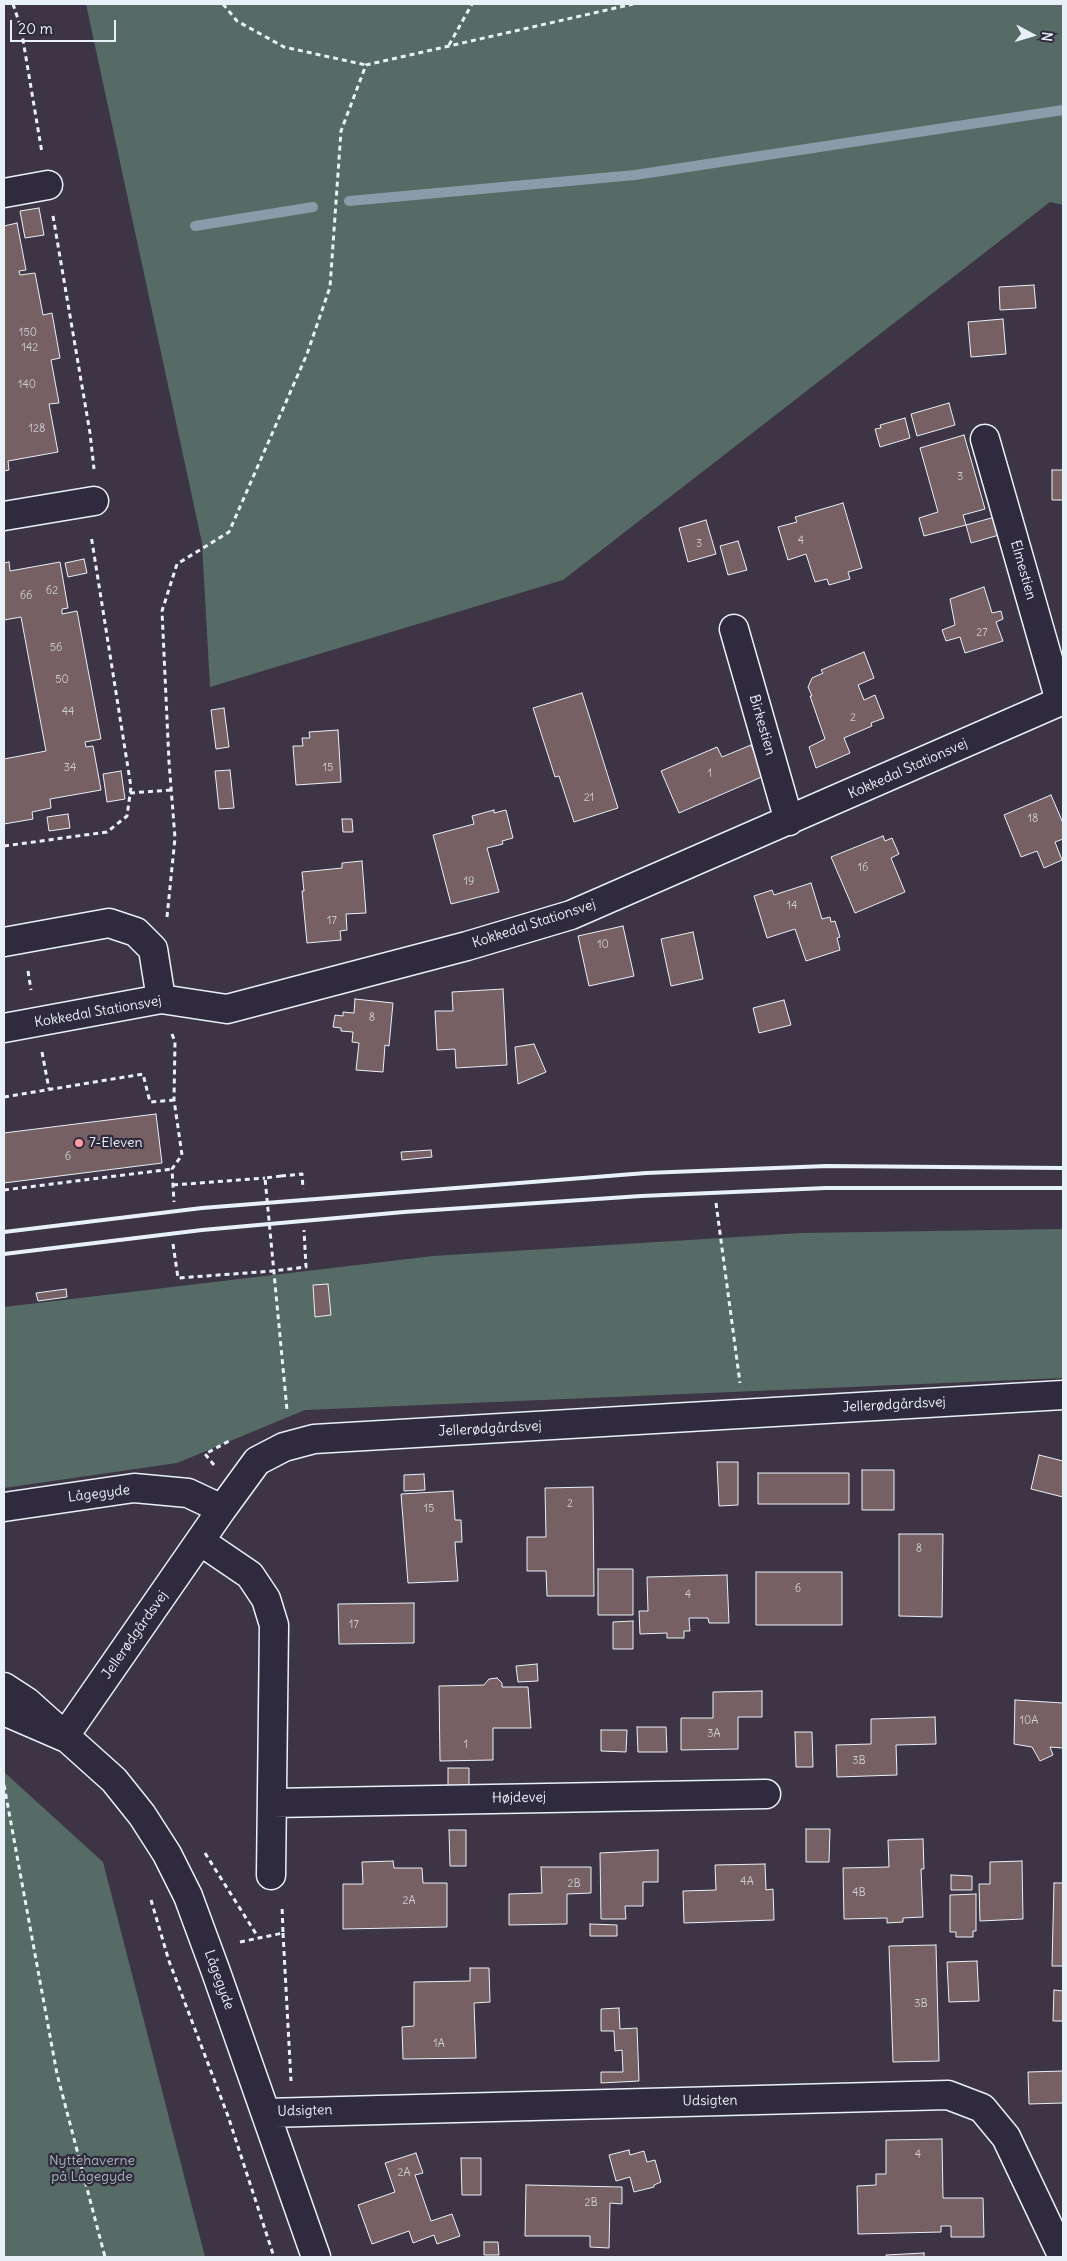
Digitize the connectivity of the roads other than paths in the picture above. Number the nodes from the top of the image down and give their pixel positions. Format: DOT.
graph roads {
  1 [pos="48,185"];
  2 [pos="4,193"];
  3 [pos="985,439"];
  4 [pos="94,501"];
  5 [pos="4,516"];
  6 [pos="734,628"];
  7 [pos="1062,700"];
  8 [pos="789,822"];
  9 [pos="4,942"];
  10 [pos="161,999"];
  11 [pos="4,1028"];
  12 [pos="1063,1395"];
  13 [pos="4,1507"];
  14 [pos="222,1509"];
  15 [pos="200,1541"];
  16 [pos="4,1688"];
  17 [pos="15,1707"];
  18 [pos="64,1737"];
  19 [pos="766,1794"];
  20 [pos="272,1803"];
  21 [pos="271,1875"];
  22 [pos="266,2113"];
  23 [pos="316,2257"];
  24 [pos="1063,2257"];
  1 -- 2 [label="street"];
  3 -- 7 [label="street, Elmestien"];
  4 -- 5 [label="street"];
  6 -- 8 [label="street, Birkestien"];
  7 -- 8 [label="street, Kokkedal Stationsvej"];
  8 -- 10 [label="street, Kokkedal Stationsvej"];
  9 -- 10 [label="street"];
  10 -- 11 [label="street, Kokkedal Stationsvej"];
  12 -- 14 [label="street, Jellerødgårdsvej"];
  13 -- 14 [label="street, Lågegyde"];
  14 -- 15 [label="street, Jellerødgårdsvej"];
  15 -- 18 [label="street, Jellerødgårdsvej"];
  15 -- 20 [label="street"];
  16 -- 17 [label="street, Lågegyde"];
  17 -- 18 [label="street, Lågegyde"];
  18 -- 22 [label="street, Lågegyde"];
  19 -- 20 [label="street, Højdevej"];
  20 -- 21 [label="street"];
  22 -- 23 [label="street, Lågegyde"];
  22 -- 24 [label="street, Udsigten"];
}
